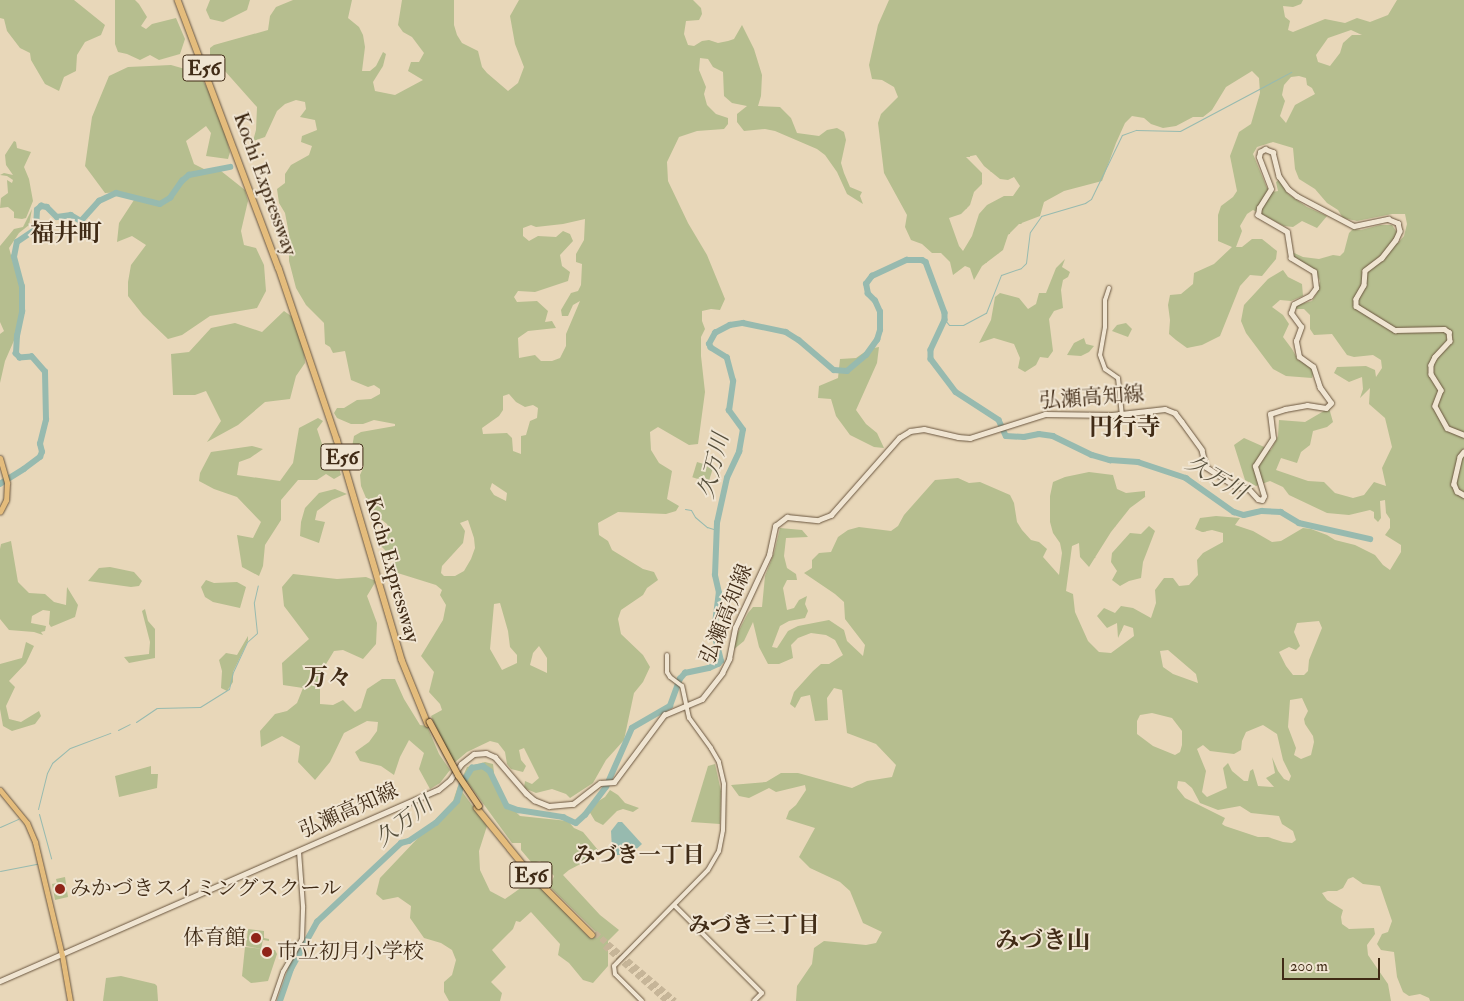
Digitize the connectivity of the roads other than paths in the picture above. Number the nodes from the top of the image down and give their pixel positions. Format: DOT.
graph roads {
  1 [pos="179,0"];
  2 [pos="1109,288"];
  3 [pos="1122,414"];
  4 [pos="1464,435"];
  5 [pos="1464,452"];
  6 [pos="0,458"];
  7 [pos="1464,496"];
  8 [pos="0,512"];
  9 [pos="667,655"];
  10 [pos="686,707"];
  11 [pos="0,790"];
  12 [pos="299,851"];
  13 [pos="675,906"];
  14 [pos="593,934"];
  15 [pos="62,955"];
  16 [pos="0,981"];
  17 [pos="70,1001"];
  18 [pos="273,1001"];
  19 [pos="642,1001"];
  20 [pos="754,1001"];
  1 -- 14 [label="highway, Kochi Expressway / E56, bridge"];
  2 -- 3 [label="street"];
  3 -- 4 [label="main road, 弘瀬高知線"];
  3 -- 10 [label="main road, 弘瀬高知線"];
  5 -- 7 [label="main road"];
  6 -- 8 [label="main road"];
  9 -- 10 [label="street"];
  10 -- 12 [label="main road, 弘瀬高知線"];
  10 -- 13 [label="street"];
  11 -- 15 [label="main road"];
  12 -- 15 [label="main road, 弘瀬高知線"];
  12 -- 18 [label="street"];
  13 -- 19 [label="street"];
  13 -- 20 [label="street"];
  15 -- 16 [label="main road, 弘瀬高知線"];
  15 -- 17 [label="main road"];
}
